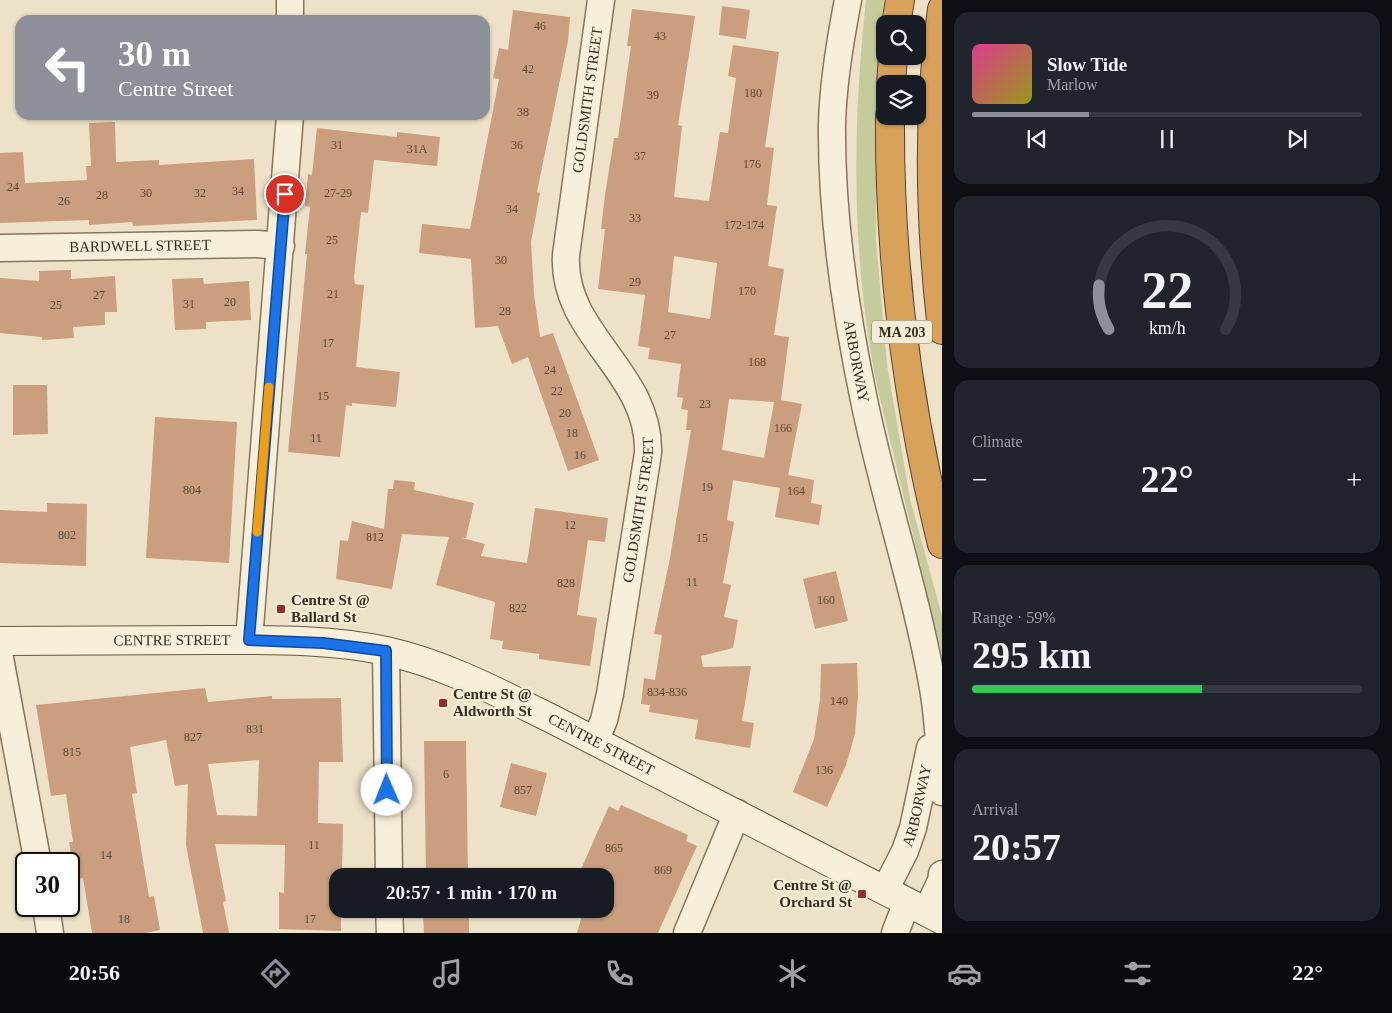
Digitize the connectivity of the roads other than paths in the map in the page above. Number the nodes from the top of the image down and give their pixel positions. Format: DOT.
graph roads {
  1 [pos="290,0"];
  2 [pos="601,0"];
  3 [pos="848,0"];
  4 [pos="900,0"];
  5 [pos="942,9"];
  6 [pos="290,15"];
  7 [pos="898,15"];
  8 [pos="290,120"];
  9 [pos="890,125"];
  10 [pos="281,246"];
  11 [pos="0,248"];
  12 [pos="942,330"];
  13 [pos="942,544"];
  14 [pos="249,640"];
  15 [pos="0,641"];
  16 [pos="386,651"];
  17 [pos="0,658"];
  18 [pos="937,716"];
  19 [pos="595,741"];
  20 [pos="942,792"];
  21 [pos="737,813"];
  22 [pos="36,852"];
  23 [pos="389,868"];
  24 [pos="942,874"];
  25 [pos="915,906"];
  26 [pos="48,917"];
  27 [pos="389,918"];
  28 [pos="50,933"];
  29 [pos="390,933"];
  30 [pos="687,933"];
  31 [pos="896,933"];
  1 -- 6 [label="street"];
  2 -- 19 [label="street, GOLDSMITH STREET"];
  3 -- 18 [label="street, ARBORWAY"];
  4 -- 7 [label="highway"];
  5 -- 12 [label="highway, MA 203"];
  8 -- 10 [label="street"];
  9 -- 13 [label="highway, MA 203"];
  10 -- 11 [label="street, BARDWELL STREET"];
  10 -- 14 [label="street"];
  14 -- 15 [label="main road, CENTRE STREET"];
  14 -- 16 [label="main road, CENTRE STREET"];
  16 -- 19 [label="main road, CENTRE STREET"];
  16 -- 23 [label="street"];
  17 -- 22 [label="street"];
  18 -- 20 [label="street, ARBORWAY"];
  18 -- 25 [label="street, ARBORWAY"];
  19 -- 21 [label="main road, CENTRE STREET"];
  21 -- 25 [label="main road, CENTRE STREET"];
  21 -- 30 [label="street"];
  24 -- 25 [label="street"];
  25 -- 31 [label="street"];
  26 -- 28 [label="street"];
  27 -- 29 [label="street"];
}
